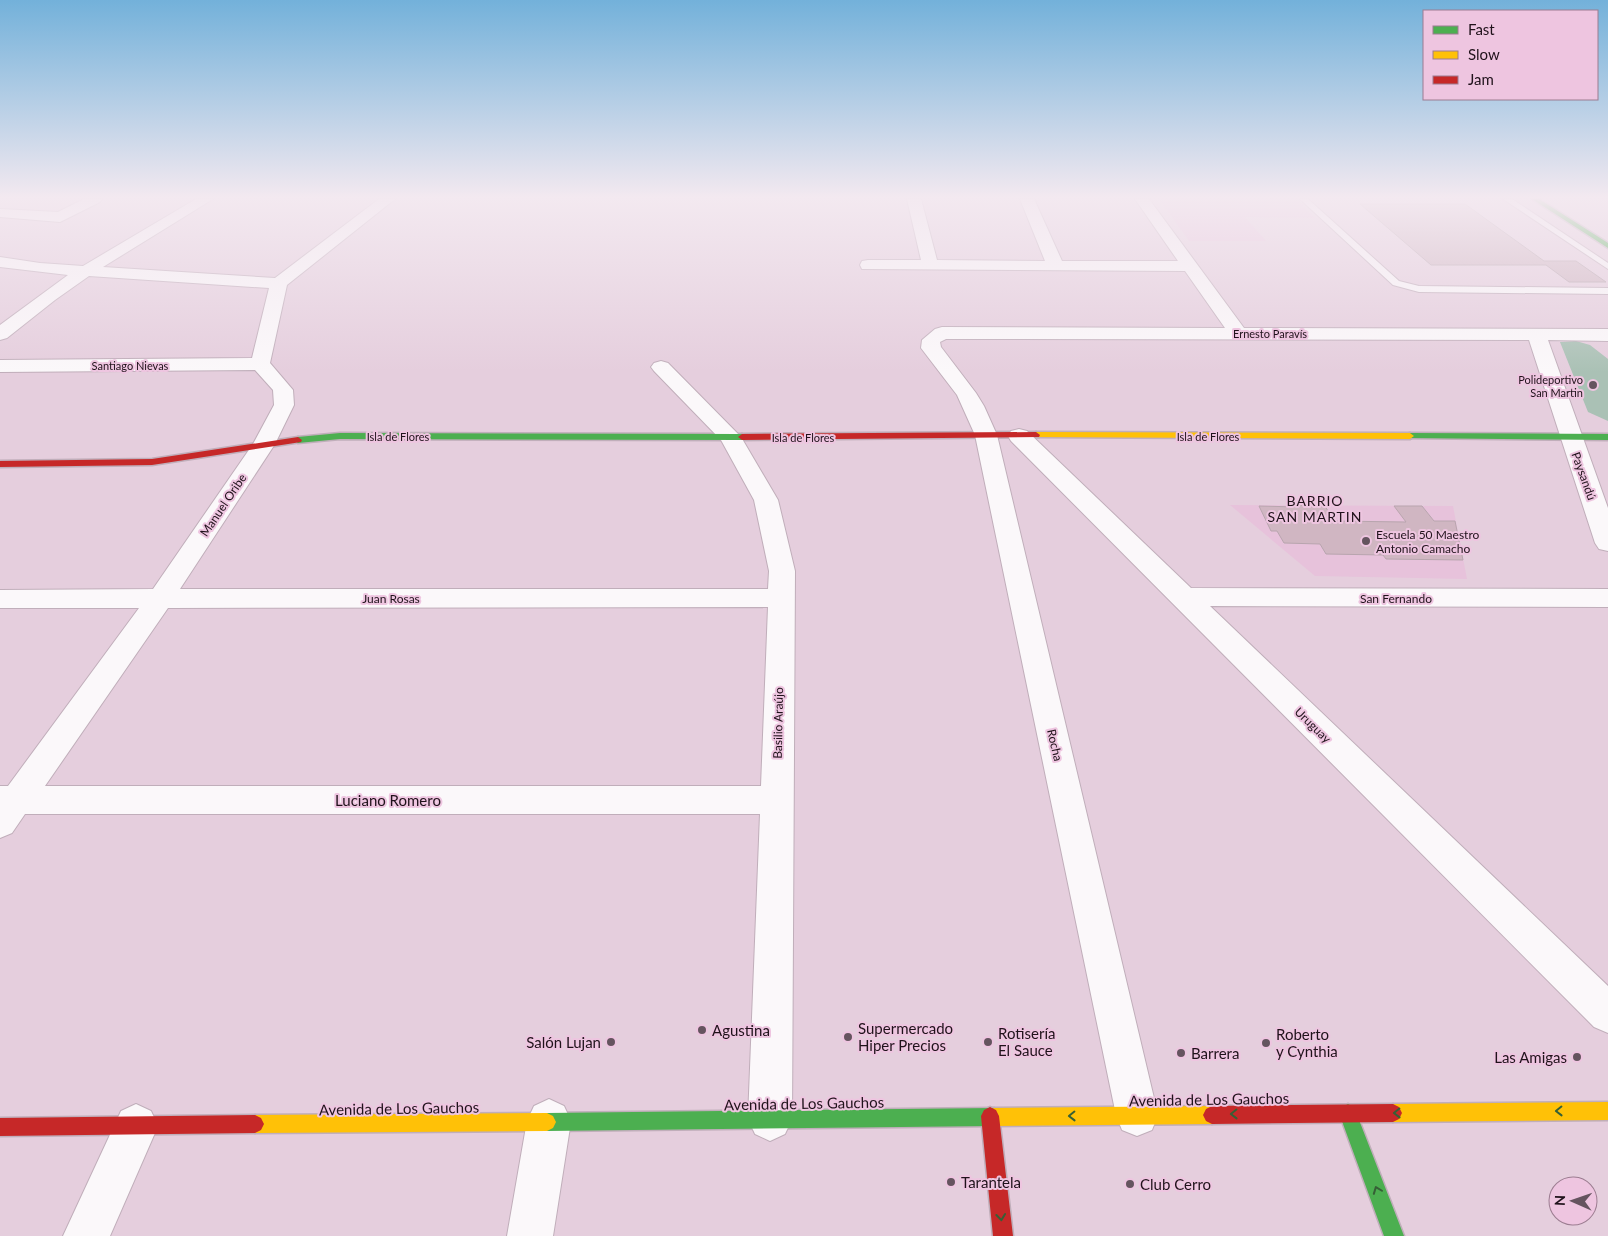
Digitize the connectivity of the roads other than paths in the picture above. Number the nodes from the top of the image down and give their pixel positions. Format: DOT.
graph roads {
  1 [pos="109,257"];
  2 [pos="312,257"];
  3 [pos="928,257"];
  4 [pos="1052,257"];
  5 [pos="1183,257"];
  6 [pos="1367,257"];
  7 [pos="1593,257"];
  8 [pos="0,262"];
  9 [pos="868,265"];
  10 [pos="930,265"];
  11 [pos="1056,266"];
  12 [pos="1190,266"];
  13 [pos="1608,267"];
  14 [pos="83,272"];
  15 [pos="279,282"];
  16 [pos="1608,291"];
  17 [pos="0,314"];
  18 [pos="20,317"];
  19 [pos="1238,333"];
  20 [pos="0,334"];
  21 [pos="1536,334"];
  22 [pos="1608,335"];
  23 [pos="260,364"];
  24 [pos="0,366"];
  25 [pos="661,367"];
  26 [pos="957,381"];
  27 [pos="986,435"];
  28 [pos="1020,436"];
  29 [pos="730,437"];
  30 [pos="1570,437"];
  31 [pos="1608,438"];
  32 [pos="264,444"];
  33 [pos="0,464"];
  34 [pos="1608,543"];
  35 [pos="1184,597"];
  36 [pos="781,598"];
  37 [pos="1608,598"];
  38 [pos="0,599"];
  39 [pos="160,599"];
  40 [pos="776,800"];
  41 [pos="5,808"];
  42 [pos="1608,1013"];
  43 [pos="1608,1111"];
  44 [pos="1348,1112"];
  45 [pos="1137,1115"];
  46 [pos="990,1116"];
  47 [pos="770,1119"];
  48 [pos="549,1121"];
  49 [pos="136,1126"];
  50 [pos="0,1127"];
  51 [pos="86,1236"];
  52 [pos="530,1236"];
  53 [pos="1003,1236"];
  54 [pos="1394,1236"];
  1 -- 14 [label="street"];
  2 -- 15 [label="street"];
  3 -- 10 [label="street"];
  4 -- 11 [label="street"];
  5 -- 12 [label="street"];
  6 -- 16 [label="lane"];
  7 -- 13 [label="lane"];
  8 -- 14 [label="street"];
  9 -- 10 [label="street"];
  10 -- 11 [label="street"];
  11 -- 12 [label="street"];
  12 -- 19 [label="street"];
  14 -- 15 [label="street"];
  14 -- 18 [label="street"];
  15 -- 23 [label="street"];
  17 -- 18 [label="street"];
  18 -- 20 [label="street"];
  19 -- 21 [label="street, Ernesto Paravís"];
  19 -- 26 [label="street, Ernesto Paravís"];
  21 -- 22 [label="street, Ernesto Paravís"];
  21 -- 30 [label="street, Paysandú"];
  23 -- 24 [label="street, Santiago Nievas"];
  23 -- 32 [label="street, Manuel Oribe"];
  25 -- 29 [label="street, Basilio Araújo"];
  26 -- 27 [label="street, Rocha"];
  27 -- 28 [label="street, Isla de Flores"];
  27 -- 29 [label="street, Isla de Flores"];
  27 -- 45 [label="street, Rocha"];
  28 -- 30 [label="street, Isla de Flores"];
  28 -- 35 [label="street, Uruguay"];
  29 -- 32 [label="street, Isla de Flores"];
  29 -- 36 [label="street, Basilio Araújo"];
  30 -- 31 [label="street, Isla de Flores"];
  30 -- 34 [label="street, Paysandú"];
  32 -- 33 [label="street, Isla de Flores"];
  32 -- 39 [label="street, Manuel Oribe"];
  35 -- 37 [label="street, San Fernando"];
  35 -- 42 [label="street, Uruguay"];
  36 -- 39 [label="street, Juan Rosas"];
  36 -- 40 [label="street, Basilio Araújo"];
  38 -- 39 [label="street, Juan Rosas"];
  39 -- 41 [label="street, Manuel Oribe"];
  40 -- 41 [label="street, Luciano Romero"];
  40 -- 47 [label="street, Basilio Araújo"];
  43 -- 44 [label="street, Avenida de Los Gauchos, one-way"];
  44 -- 45 [label="street, Avenida de Los Gauchos, one-way"];
  54 -- 44 [label="street, one-way"];
  45 -- 46 [label="street, Avenida de Los Gauchos, one-way"];
  46 -- 47 [label="street, Avenida de Los Gauchos"];
  46 -- 53 [label="street, one-way"];
  47 -- 48 [label="street, Avenida de Los Gauchos"];
  48 -- 49 [label="street, Avenida de Los Gauchos"];
  48 -- 52 [label="street"];
  49 -- 50 [label="street, Avenida de Los Gauchos"];
  49 -- 51 [label="street"];
}
